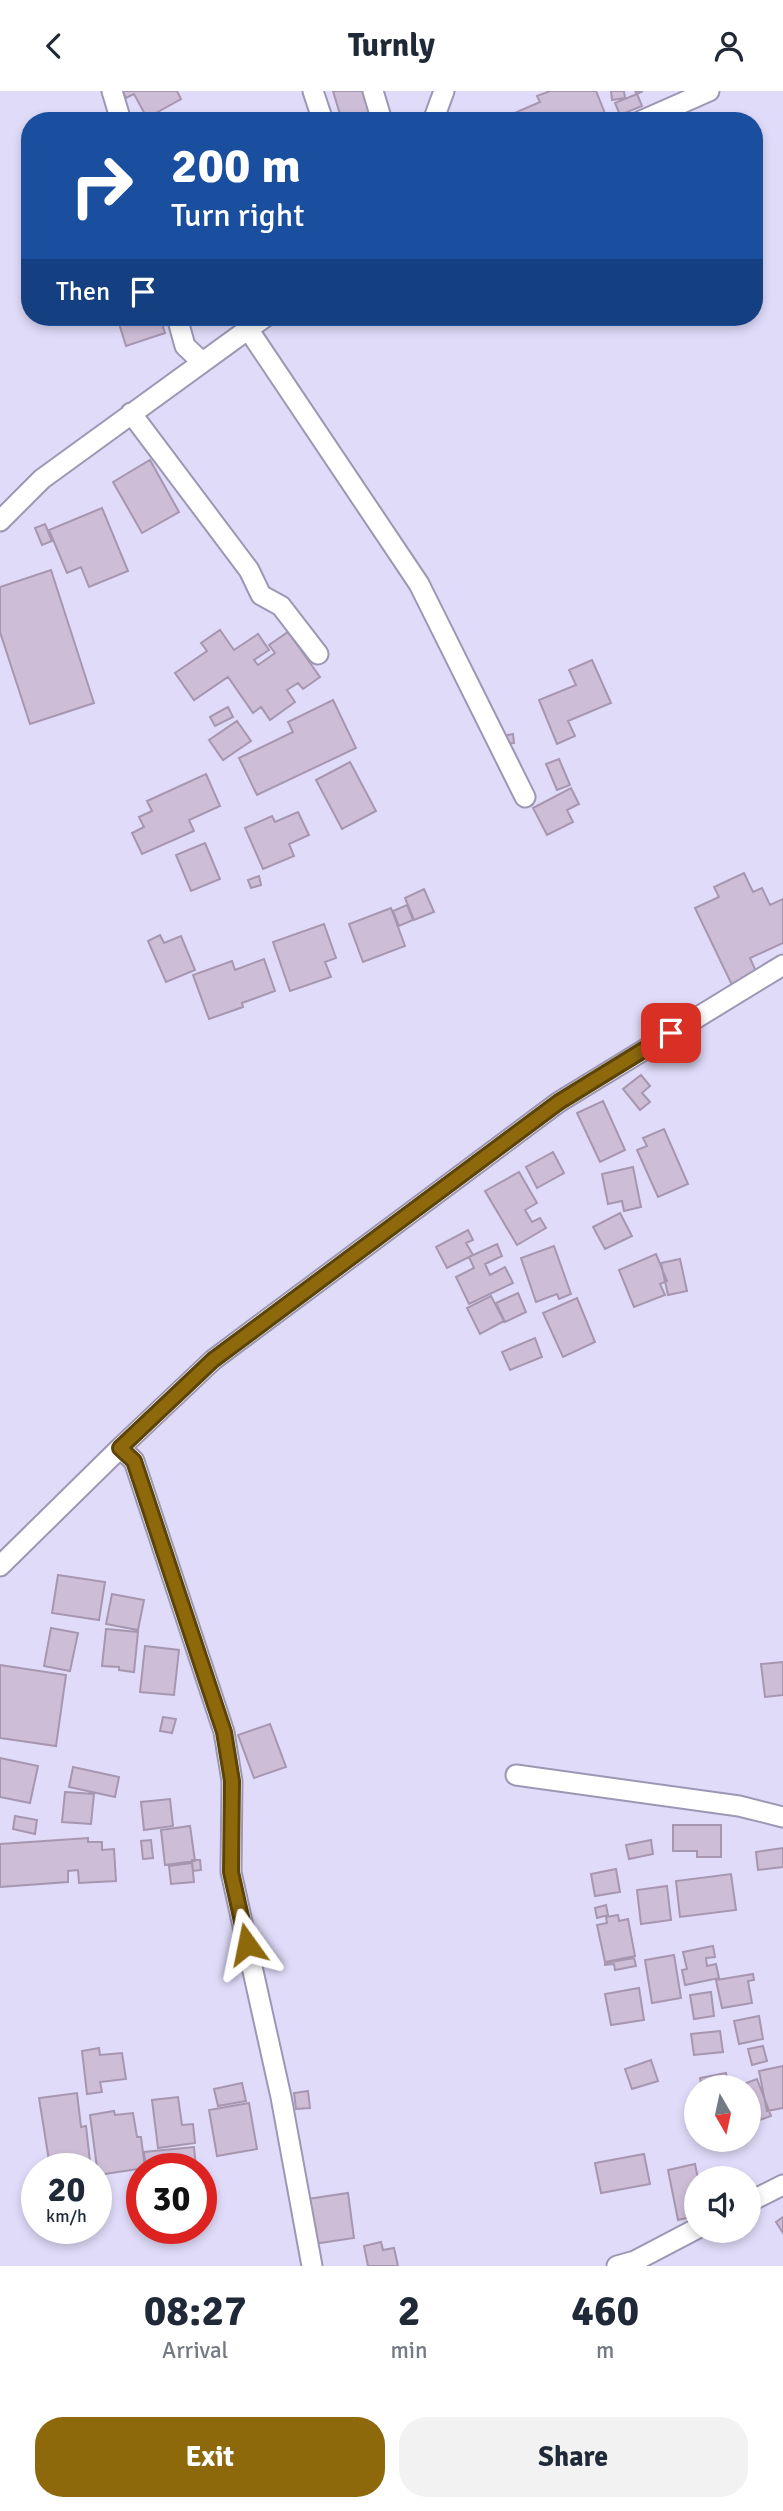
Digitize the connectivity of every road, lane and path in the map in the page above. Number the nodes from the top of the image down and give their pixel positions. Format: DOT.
graph roads {
  1 [pos="113,91"];
  2 [pos="313,91"];
  3 [pos="373,91"];
  4 [pos="444,91"];
  5 [pos="709,91"];
  6 [pos="119,112"];
  7 [pos="320,112"];
  8 [pos="379,112"];
  9 [pos="436,112"];
  10 [pos="661,112"];
  11 [pos="179,326"];
  12 [pos="252,326"];
  13 [pos="248,329"];
  14 [pos="202,362"];
  15 [pos="131,414"];
  16 [pos="0,521"];
  17 [pos="318,654"];
  18 [pos="525,797"];
  19 [pos="783,965"];
  20 [pos="120,1448"];
  21 [pos="0,1566"];
  22 [pos="516,1775"];
  23 [pos="783,1817"];
  24 [pos="783,2185"];
  25 [pos="761,2196"];
  26 [pos="684,2235"];
  27 [pos="312,2266"];
  28 [pos="617,2266"];
  1 -- 6 [label="street"];
  2 -- 7 [label="street"];
  3 -- 8 [label="street"];
  4 -- 9 [label="street"];
  5 -- 10 [label="street"];
  11 -- 14 [label="street"];
  12 -- 13 [label="street"];
  13 -- 14 [label="street"];
  13 -- 18 [label="street"];
  14 -- 15 [label="street"];
  15 -- 16 [label="street"];
  15 -- 17 [label="street"];
  19 -- 20 [label="street"];
  20 -- 21 [label="street"];
  20 -- 27 [label="street"];
  22 -- 23 [label="street"];
  24 -- 25 [label="street"];
  26 -- 28 [label="street"];
}
